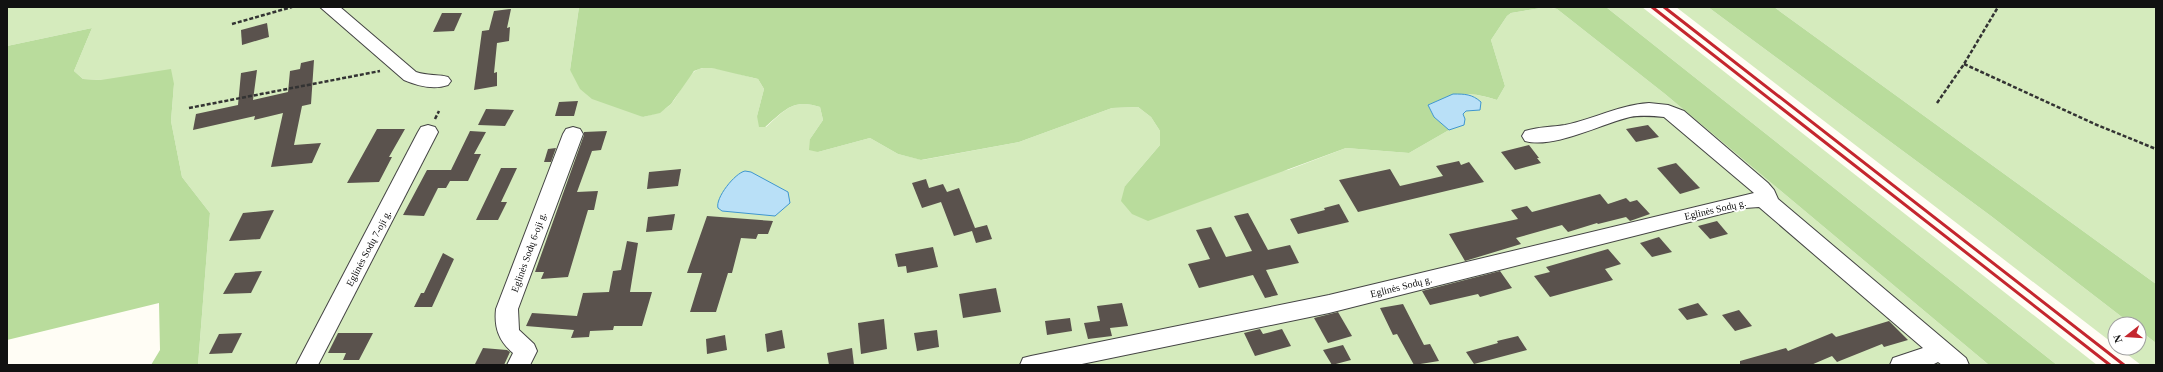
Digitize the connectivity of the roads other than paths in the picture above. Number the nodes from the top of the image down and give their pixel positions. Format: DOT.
graph roads {
  1 [pos="329,7"];
  2 [pos="442,81"];
  3 [pos="428,132"];
  4 [pos="573,134"];
  5 [pos="1532,136"];
  6 [pos="1768,202"];
  7 [pos="1939,350"];
  8 [pos="307,365"];
  9 [pos="518,365"];
  10 [pos="1031,365"];
  11 [pos="1901,365"];
  12 [pos="1958,365"];
  1 -- 2 [label="street"];
  3 -- 8 [label="street, Eglinės Sodų 7-oji g."];
  4 -- 9 [label="street, Eglinės Sodų 6-oji g."];
  5 -- 6 [label="street"];
  6 -- 7 [label="street"];
  6 -- 10 [label="street, Eglinės Sodų g."];
  7 -- 11 [label="street"];
  7 -- 12 [label="street"];
}
